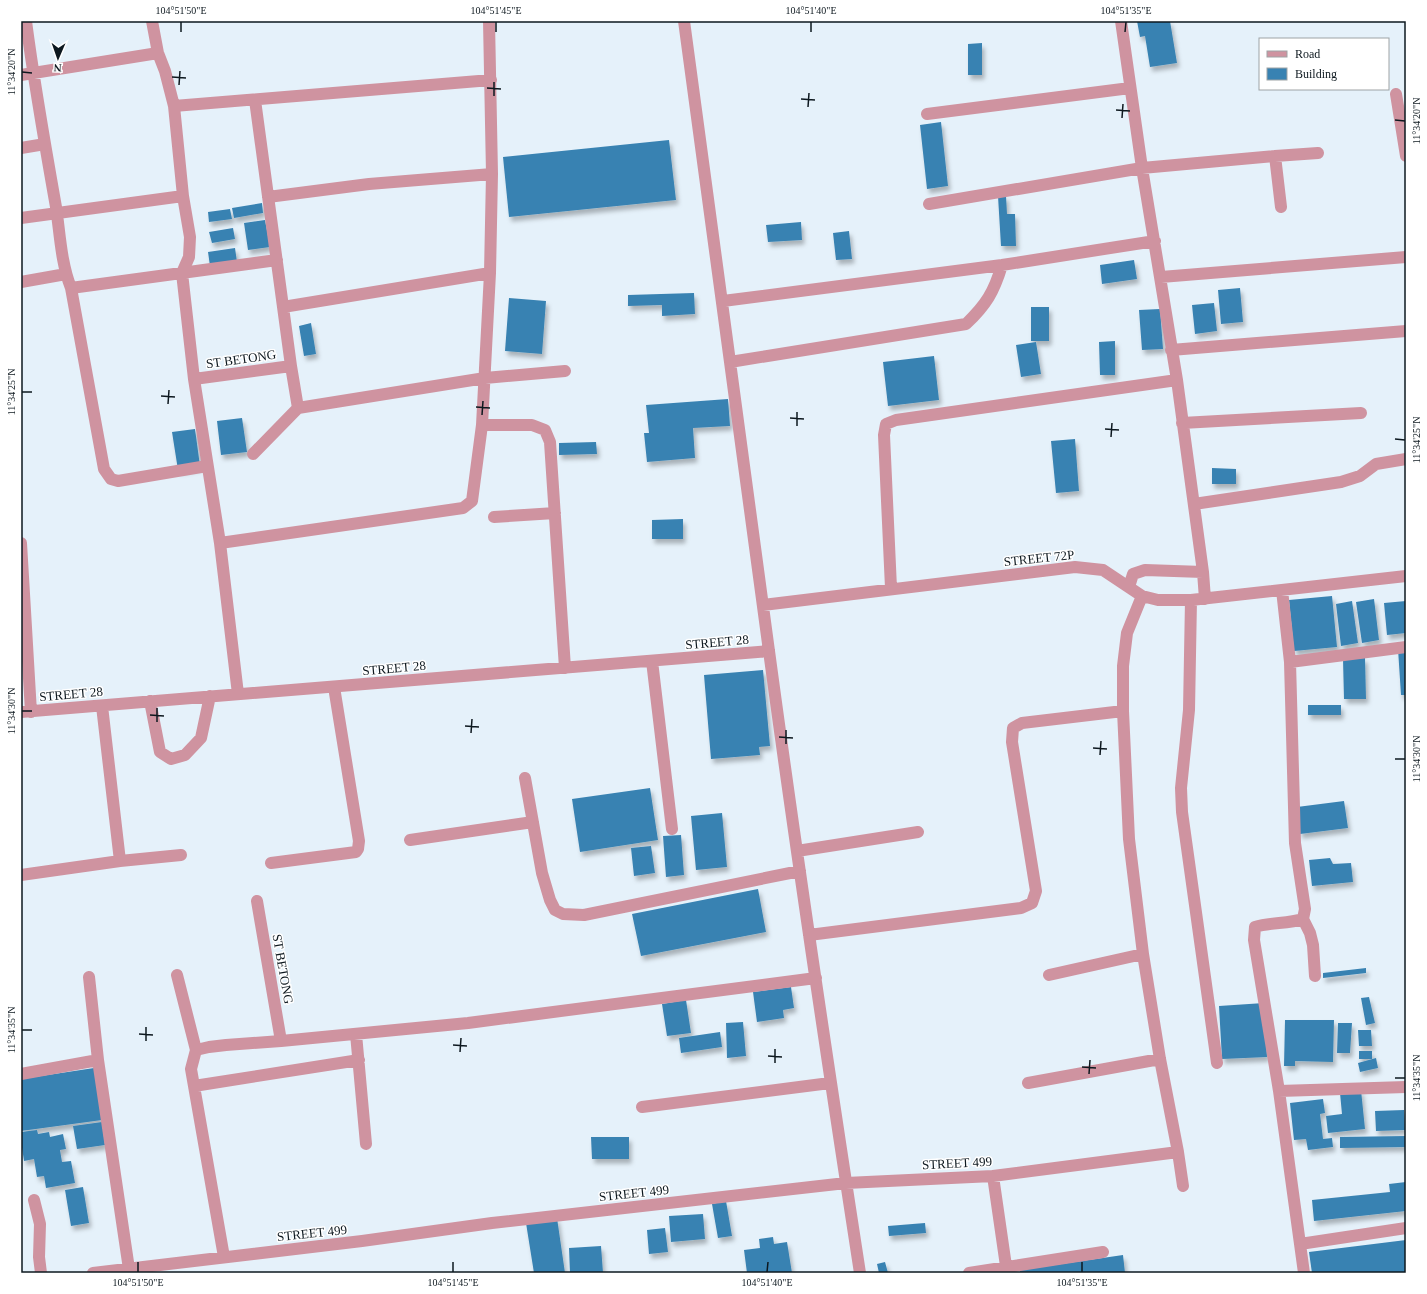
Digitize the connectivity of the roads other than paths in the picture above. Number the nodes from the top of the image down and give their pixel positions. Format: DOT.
graph roads {
  1 [pos="26,21"];
  2 [pos="152,21"];
  3 [pos="489,21"];
  4 [pos="684,21"];
  5 [pos="1121,21"];
  6 [pos="158,53"];
  7 [pos="27,74"];
  8 [pos="491,80"];
  9 [pos="1130,88"];
  10 [pos="1396,94"];
  11 [pos="256,100"];
  12 [pos="174,106"];
  13 [pos="927,114"];
  14 [pos="45,144"];
  15 [pos="21,148"];
  16 [pos="1318,153"];
  17 [pos="1275,156"];
  18 [pos="1406,156"];
  19 [pos="1142,168"];
  20 [pos="492,174"];
  21 [pos="184,196"];
  22 [pos="268,197"];
  23 [pos="929,204"];
  24 [pos="1281,207"];
  25 [pos="57,214"];
  26 [pos="21,218"];
  27 [pos="1155,241"];
  28 [pos="1406,257"];
  29 [pos="277,260"];
  30 [pos="1002,265"];
  31 [pos="182,273"];
  32 [pos="490,273"];
  33 [pos="66,274"];
  34 [pos="1161,277"];
  35 [pos="21,282"];
  36 [pos="71,288"];
  37 [pos="723,302"];
  38 [pos="283,307"];
  39 [pos="1406,331"];
  40 [pos="1171,350"];
  41 [pos="730,362"];
  42 [pos="291,366"];
  43 [pos="565,371"];
  44 [pos="485,378"];
  45 [pos="194,379"];
  46 [pos="1177,380"];
  47 [pos="298,408"];
  48 [pos="1362,412"];
  49 [pos="1182,423"];
  50 [pos="482,425"];
  51 [pos="253,454"];
  52 [pos="1406,460"];
  53 [pos="207,466"];
  54 [pos="1194,504"];
  55 [pos="555,513"];
  56 [pos="494,517"];
  57 [pos="21,543"];
  58 [pos="220,543"];
  59 [pos="1203,572"];
  60 [pos="1406,576"];
  61 [pos="1129,587"];
  62 [pos="891,588"];
  63 [pos="1282,590"];
  64 [pos="1142,596"];
  65 [pos="1205,599"];
  66 [pos="1191,600"];
  67 [pos="763,605"];
  68 [pos="1406,647"];
  69 [pos="769,651"];
  70 [pos="652,661"];
  71 [pos="1290,662"];
  72 [pos="565,668"];
  73 [pos="334,687"];
  74 [pos="238,694"];
  75 [pos="210,696"];
  76 [pos="150,701"];
  77 [pos="102,706"];
  78 [pos="1123,711"];
  79 [pos="26,712"];
  80 [pos="525,778"];
  81 [pos="533,822"];
  82 [pos="672,829"];
  83 [pos="918,832"];
  84 [pos="410,840"];
  85 [pos="797,851"];
  86 [pos="181,855"];
  87 [pos="120,861"];
  88 [pos="271,863"];
  89 [pos="800,871"];
  90 [pos="21,875"];
  91 [pos="256,901"];
  92 [pos="1302,919"];
  93 [pos="810,935"];
  94 [pos="1143,954"];
  95 [pos="1049,975"];
  96 [pos="177,976"];
  97 [pos="1315,976"];
  98 [pos="89,977"];
  99 [pos="816,978"];
  100 [pos="356,1034"];
  101 [pos="281,1041"];
  102 [pos="196,1050"];
  103 [pos="1160,1059"];
  104 [pos="98,1060"];
  105 [pos="359,1060"];
  106 [pos="1217,1063"];
  107 [pos="21,1074"];
  108 [pos="830,1083"];
  109 [pos="1028,1083"];
  110 [pos="194,1086"];
  111 [pos="1406,1087"];
  112 [pos="1279,1091"];
  113 [pos="642,1107"];
  114 [pos="366,1144"];
  115 [pos="1178,1152"];
  116 [pos="993,1176"];
  117 [pos="846,1183"];
  118 [pos="1183,1186"];
  119 [pos="34,1200"];
  120 [pos="1406,1228"];
  121 [pos="1300,1244"];
  122 [pos="1104,1252"];
  123 [pos="224,1257"];
  124 [pos="129,1269"];
  125 [pos="1007,1270"];
  126 [pos="41,1273"];
  127 [pos="93,1273"];
  128 [pos="860,1273"];
  129 [pos="969,1273"];
  130 [pos="1304,1273"];
  1 -- 7 [label="street"];
  2 -- 6 [label="street"];
  3 -- 8 [label="street"];
  4 -- 37 [label="street"];
  5 -- 9 [label="street"];
  6 -- 7 [label="street"];
  6 -- 12 [label="street"];
  7 -- 14 [label="street"];
  8 -- 11 [label="street"];
  8 -- 20 [label="street"];
  9 -- 13 [label="street"];
  9 -- 19 [label="street"];
  10 -- 18 [label="street"];
  11 -- 12 [label="street"];
  11 -- 22 [label="street"];
  12 -- 21 [label="street"];
  14 -- 15 [label="street"];
  14 -- 25 [label="street"];
  16 -- 17 [label="street"];
  17 -- 19 [label="street"];
  17 -- 24 [label="street"];
  19 -- 23 [label="street"];
  19 -- 27 [label="street"];
  20 -- 22 [label="street"];
  20 -- 32 [label="street"];
  21 -- 25 [label="street"];
  21 -- 31 [label="street"];
  22 -- 29 [label="street"];
  25 -- 26 [label="street"];
  25 -- 33 [label="street"];
  27 -- 30 [label="street"];
  27 -- 34 [label="street"];
  28 -- 34 [label="street"];
  29 -- 31 [label="street"];
  29 -- 38 [label="street"];
  30 -- 37 [label="street"];
  30 -- 41 [label="street"];
  31 -- 36 [label="street"];
  31 -- 45 [label="street"];
  32 -- 38 [label="street"];
  32 -- 44 [label="street"];
  33 -- 35 [label="street"];
  33 -- 36 [label="street"];
  34 -- 40 [label="street"];
  36 -- 53 [label="street"];
  37 -- 41 [label="street"];
  38 -- 42 [label="street"];
  39 -- 40 [label="street"];
  40 -- 46 [label="street"];
  41 -- 67 [label="street"];
  42 -- 45 [label="street, ST BETONG"];
  42 -- 47 [label="street"];
  43 -- 44 [label="street"];
  44 -- 47 [label="street"];
  44 -- 50 [label="street"];
  45 -- 53 [label="street"];
  46 -- 49 [label="street"];
  46 -- 62 [label="street"];
  47 -- 51 [label="street"];
  48 -- 49 [label="street"];
  49 -- 54 [label="street"];
  50 -- 55 [label="street"];
  50 -- 58 [label="street"];
  52 -- 54 [label="street"];
  53 -- 58 [label="street"];
  54 -- 59 [label="street"];
  55 -- 56 [label="street"];
  55 -- 72 [label="street"];
  57 -- 79 [label="street"];
  58 -- 74 [label="street"];
  59 -- 61 [label="street"];
  59 -- 65 [label="street"];
  60 -- 63 [label="street, STREET 72P"];
  61 -- 62 [label="street, STREET 72P"];
  61 -- 64 [label="street, STREET 72P"];
  62 -- 67 [label="street, STREET 72P"];
  63 -- 65 [label="street, STREET 72P"];
  63 -- 71 [label="street"];
  64 -- 66 [label="street, STREET 72P"];
  64 -- 78 [label="street"];
  65 -- 66 [label="street, STREET 72P"];
  66 -- 106 [label="street"];
  67 -- 69 [label="street"];
  68 -- 71 [label="street"];
  69 -- 70 [label="street, STREET 28"];
  69 -- 85 [label="street"];
  70 -- 72 [label="street, STREET 28"];
  70 -- 82 [label="street"];
  71 -- 92 [label="street"];
  72 -- 73 [label="street, STREET 28"];
  73 -- 74 [label="street, STREET 28"];
  73 -- 88 [label="street"];
  74 -- 75 [label="street, STREET 28"];
  75 -- 76 [label="street, STREET 28"];
  75 -- 76 [label="street"];
  76 -- 77 [label="street, STREET 28"];
  77 -- 79 [label="street, STREET 28"];
  77 -- 87 [label="street"];
  78 -- 93 [label="street"];
  78 -- 94 [label="street"];
  80 -- 81 [label="street"];
  81 -- 84 [label="street"];
  81 -- 89 [label="street"];
  83 -- 85 [label="street"];
  85 -- 89 [label="street"];
  86 -- 87 [label="street"];
  87 -- 90 [label="street"];
  89 -- 93 [label="street"];
  91 -- 101 [label="street, ST BETONG"];
  92 -- 97 [label="street"];
  92 -- 112 [label="street"];
  93 -- 99 [label="street"];
  94 -- 95 [label="street"];
  94 -- 103 [label="street"];
  96 -- 102 [label="street"];
  98 -- 104 [label="street"];
  99 -- 100 [label="street"];
  99 -- 108 [label="street"];
  100 -- 101 [label="street"];
  100 -- 105 [label="street"];
  101 -- 102 [label="street"];
  102 -- 110 [label="street"];
  103 -- 109 [label="street"];
  103 -- 115 [label="street"];
  104 -- 107 [label="street"];
  104 -- 124 [label="street"];
  105 -- 110 [label="street"];
  105 -- 114 [label="street"];
  108 -- 113 [label="street"];
  108 -- 117 [label="street"];
  110 -- 123 [label="street"];
  111 -- 112 [label="street"];
  112 -- 121 [label="street"];
  115 -- 116 [label="street, STREET 499"];
  115 -- 118 [label="street"];
  116 -- 117 [label="street, STREET 499"];
  116 -- 125 [label="street"];
  117 -- 123 [label="street, STREET 499"];
  117 -- 128 [label="street"];
  119 -- 126 [label="street"];
  120 -- 121 [label="street"];
  121 -- 130 [label="street"];
  122 -- 125 [label="street"];
  123 -- 124 [label="street, STREET 499"];
  124 -- 127 [label="street, STREET 499"];
  125 -- 129 [label="street"];
}
